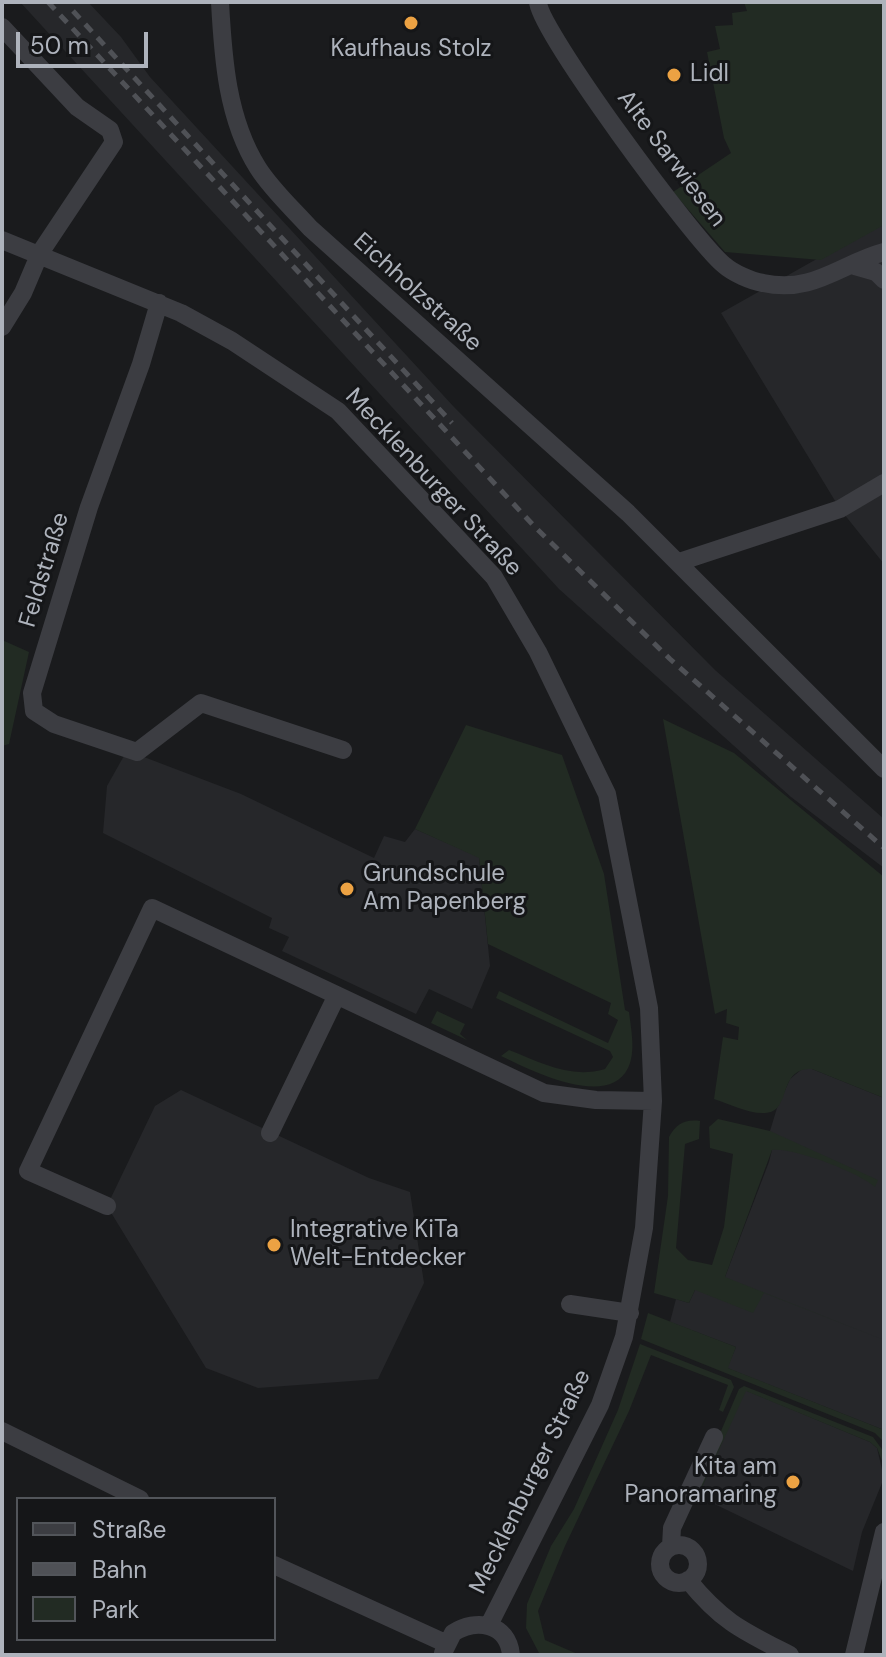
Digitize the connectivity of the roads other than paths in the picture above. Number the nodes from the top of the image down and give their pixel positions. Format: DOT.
graph roads {
  1 [pos="220,2"];
  2 [pos="538,2"];
  3 [pos="2,27"];
  4 [pos="2,240"];
  5 [pos="884,252"];
  6 [pos="40,253"];
  7 [pos="855,266"];
  8 [pos="884,280"];
  9 [pos="159,303"];
  10 [pos="2,327"];
  11 [pos="884,483"];
  12 [pos="679,562"];
  13 [pos="343,750"];
  14 [pos="884,769"];
  15 [pos="337,995"];
  16 [pos="653,1101"];
  17 [pos="270,1133"];
  18 [pos="107,1206"];
  19 [pos="570,1304"];
  20 [pos="630,1313"];
  21 [pos="2,1431"];
  22 [pos="714,1437"];
  23 [pos="136,1497"];
  24 [pos="884,1532"];
  25 [pos="671,1546"];
  26 [pos="276,1566"];
  27 [pos="688,1580"];
  28 [pos="489,1625"];
  29 [pos="444,1649"];
  30 [pos="511,1655"];
  31 [pos="790,1655"];
  32 [pos="854,1655"];
  1 -- 12 [label="street, Eichholzstraße"];
  2 -- 7 [label="street, Alte Sarwiesen"];
  3 -- 6 [label="street"];
  4 -- 6 [label="street, Mecklenburger Straße"];
  5 -- 7 [label="street, Alte Sarwiesen"];
  6 -- 9 [label="street, Mecklenburger Straße"];
  6 -- 10 [label="street"];
  7 -- 8 [label="street"];
  9 -- 13 [label="street, Feldstraße"];
  9 -- 16 [label="street, Mecklenburger Straße"];
  11 -- 12 [label="street"];
  12 -- 14 [label="street, Eichholzstraße"];
  15 -- 16 [label="street"];
  15 -- 17 [label="street"];
  15 -- 18 [label="street"];
  16 -- 20 [label="street, Mecklenburger Straße"];
  19 -- 20 [label="street"];
  20 -- 28 [label="street, Mecklenburger Straße"];
  21 -- 23 [label="street"];
  22 -- 25 [label="street"];
  24 -- 32 [label="street"];
  25 -- 27 [label="street"];
  25 -- 27 [label="street"];
  26 -- 29 [label="street"];
  27 -- 31 [label="street"];
  28 -- 29 [label="street"];
  28 -- 30 [label="street"];
}
